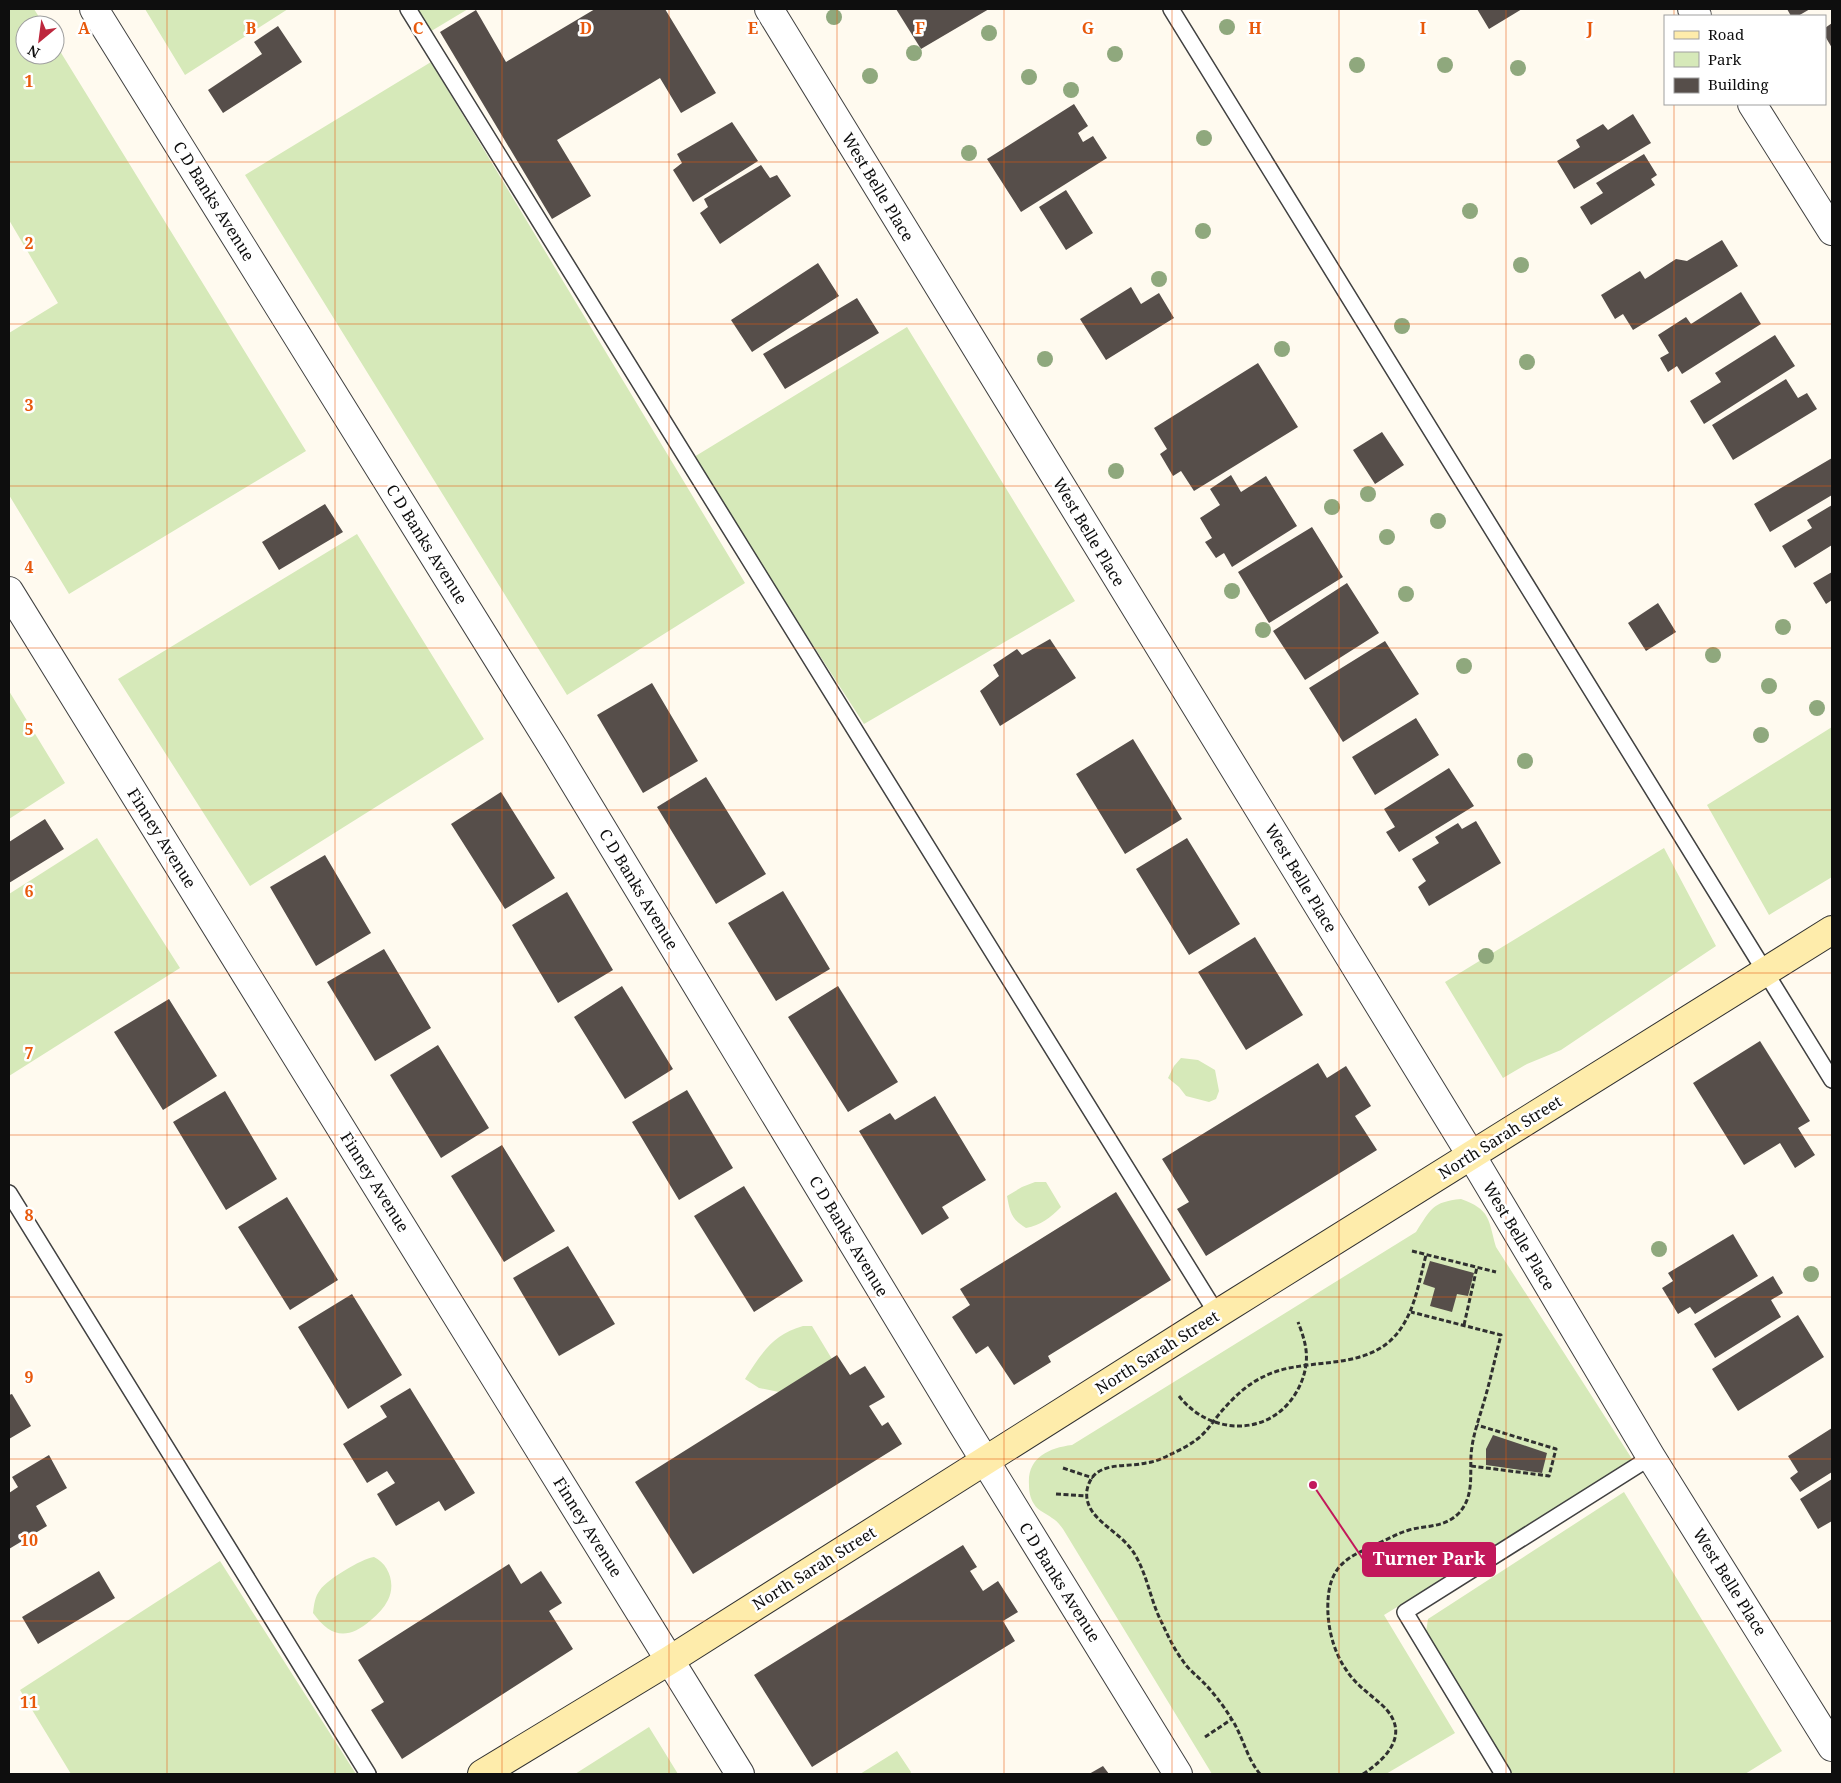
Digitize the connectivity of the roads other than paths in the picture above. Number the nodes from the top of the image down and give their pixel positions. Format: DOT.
graph roads {
  1 [pos="94,9"];
  2 [pos="408,9"];
  3 [pos="769,9"];
  4 [pos="1171,9"];
  5 [pos="1753,105"];
  6 [pos="1832,232"];
  7 [pos="9,591"];
  8 [pos="1832,930"];
  9 [pos="1766,972"];
  10 [pos="1832,1080"];
  11 [pos="1471,1155"];
  12 [pos="9,1193"];
  13 [pos="1217,1314"];
  14 [pos="1651,1457"];
  15 [pos="985,1460"];
  16 [pos="670,1660"];
  17 [pos="1832,1747"];
  18 [pos="368,1774"];
  19 [pos="482,1774"];
  20 [pos="740,1774"];
  21 [pos="1178,1774"];
  22 [pos="1504,1774"];
  1 -- 15 [label="street, C D Banks Avenue"];
  2 -- 13 [label="lane"];
  3 -- 11 [label="street, West Belle Place"];
  4 -- 9 [label="lane"];
  5 -- 6 [label="street"];
  7 -- 16 [label="street, Finney Avenue"];
  8 -- 9 [label="street, North Sarah Street"];
  9 -- 10 [label="lane"];
  9 -- 11 [label="street, North Sarah Street"];
  11 -- 13 [label="street, North Sarah Street"];
  11 -- 14 [label="street, West Belle Place"];
  12 -- 18 [label="lane"];
  13 -- 15 [label="street, North Sarah Street"];
  14 -- 17 [label="street, West Belle Place"];
  14 -- 22 [label="lane"];
  15 -- 16 [label="street, North Sarah Street"];
  15 -- 21 [label="street, C D Banks Avenue"];
  16 -- 19 [label="street, North Sarah Street"];
  16 -- 20 [label="street, Finney Avenue"];
}
